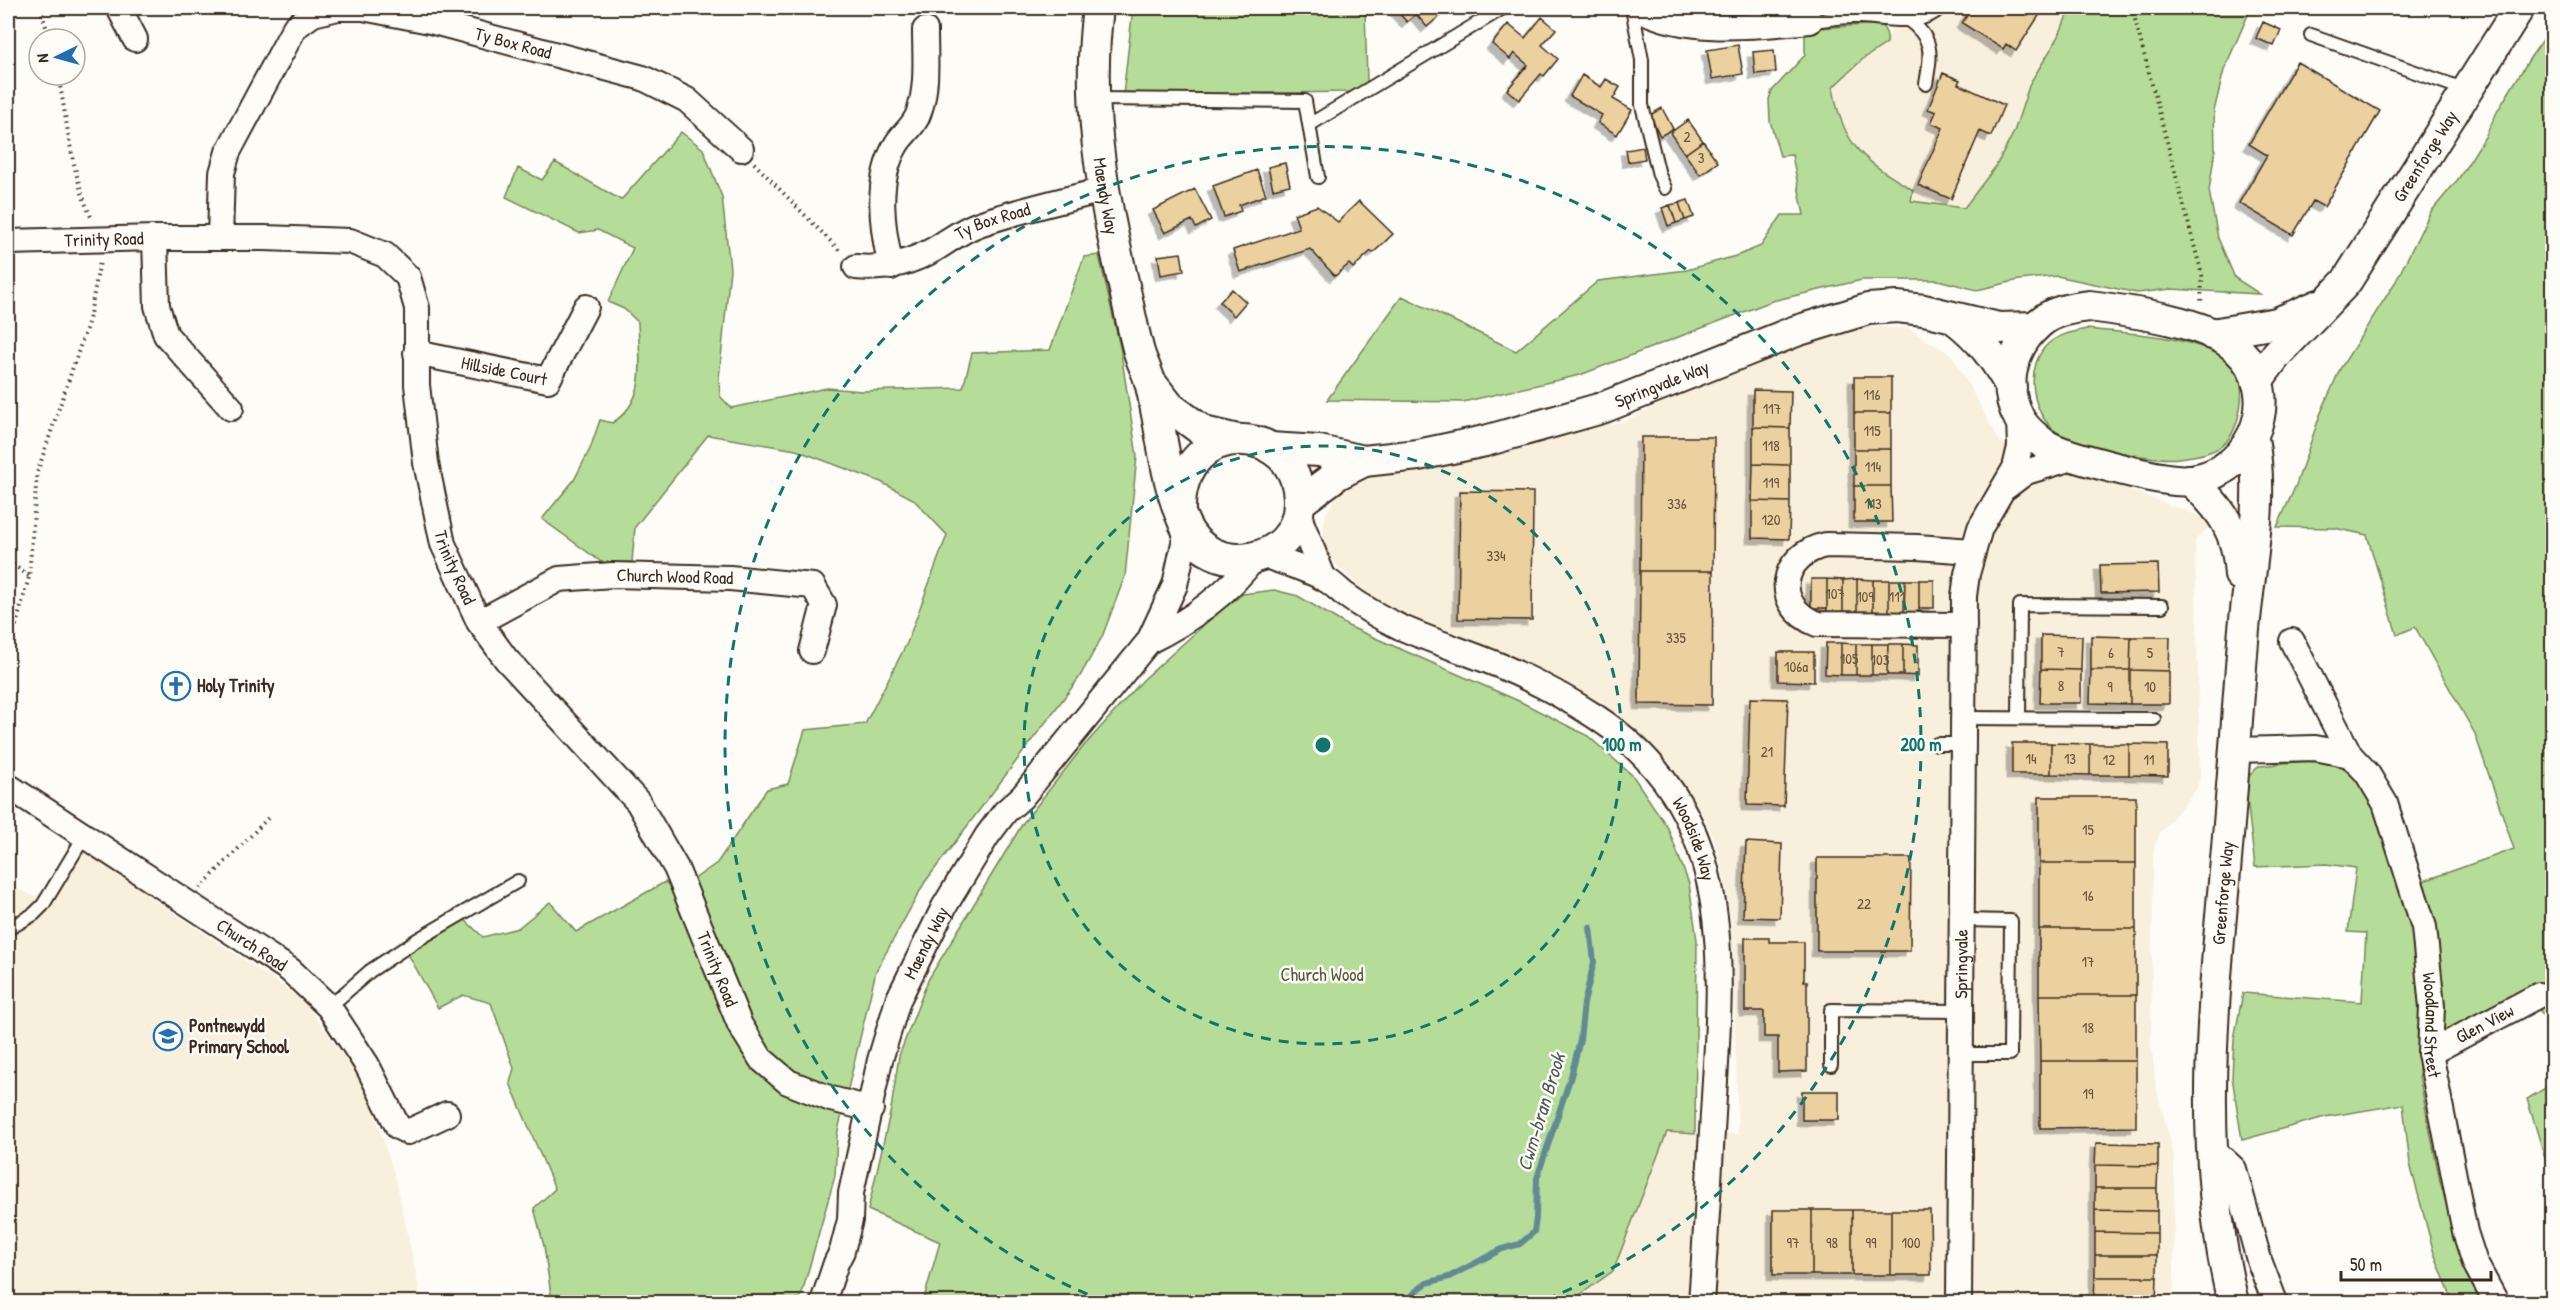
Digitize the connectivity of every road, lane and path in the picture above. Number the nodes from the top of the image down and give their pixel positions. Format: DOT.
graph roads {
  1 [pos="40,8"];
  2 [pos="119,8"];
  3 [pos="1098,8"];
  4 [pos="1503,8"];
  5 [pos="1632,8"];
  6 [pos="1638,8"];
  7 [pos="1940,8"];
  8 [pos="2132,8"];
  9 [pos="2519,8"];
  10 [pos="1907,19"];
  11 [pos="1810,21"];
  12 [pos="46,27"];
  13 [pos="925,30"];
  14 [pos="2311,35"];
  15 [pos="135,39"];
  16 [pos="1926,84"];
  17 [pos="60,87"];
  18 [pos="2466,90"];
  19 [pos="1095,99"];
  20 [pos="1309,125"];
  21 [pos="741,149"];
  22 [pos="1318,177"];
  23 [pos="1665,188"];
  24 [pos="1103,190"];
  25 [pos="155,237"];
  26 [pos="220,238"];
  27 [pos="101,239"];
  28 [pos="8,242"];
  29 [pos="856,267"];
  30 [pos="891,267"];
  31 [pos="2327,301"];
  32 [pos="586,307"];
  33 [pos="1955,319"];
  34 [pos="2035,327"];
  35 [pos="2206,332"];
  36 [pos="416,353"];
  37 [pos="1150,380"];
  38 [pos="2257,381"];
  39 [pos="2011,387"];
  40 [pos="231,408"];
  41 [pos="2019,419"];
  42 [pos="2253,438"];
  43 [pos="1234,439"];
  44 [pos="1270,448"];
  45 [pos="2075,457"];
  46 [pos="1364,461"];
  47 [pos="2190,480"];
  48 [pos="2006,487"];
  49 [pos="1299,508"];
  50 [pos="1183,519"];
  51 [pos="1972,551"];
  52 [pos="1259,556"];
  53 [pos="8,561"];
  54 [pos="29,577"];
  55 [pos="1324,579"];
  56 [pos="2162,606"];
  57 [pos="479,622"];
  58 [pos="1964,625"];
  59 [pos="8,635"];
  60 [pos="2243,638"];
  61 [pos="1149,641"];
  62 [pos="2292,641"];
  63 [pos="812,651"];
  64 [pos="1963,718"];
  65 [pos="2019,718"];
  66 [pos="2154,719"];
  67 [pos="1937,744"];
  68 [pos="1963,744"];
  69 [pos="2235,750"];
  70 [pos="2350,754"];
  71 [pos="8,786"];
  72 [pos="270,816"];
  73 [pos="85,835"];
  74 [pos="518,881"];
  75 [pos="187,902"];
  76 [pos="1962,920"];
  77 [pos="8,929"];
  78 [pos="2539,995"];
  79 [pos="329,1007"];
  80 [pos="1961,1011"];
  81 [pos="2430,1053"];
  82 [pos="1961,1054"];
  83 [pos="1831,1065"];
  84 [pos="871,1109"];
  85 [pos="447,1114"];
  86 [pos="2211,1148"];
  87 [pos="823,1302"];
  88 [pos="1701,1302"];
  89 [pos="1959,1302"];
  90 [pos="2233,1302"];
  91 [pos="2275,1302"];
  92 [pos="2496,1302"];
  1 -- 12 [label="path"];
  2 -- 15 [label="street"];
  3 -- 19 [label="street, Maendy Way"];
  4 -- 20 [label="lane"];
  5 -- 23 [label="lane"];
  6 -- 11 [label="street"];
  7 -- 10 [label="lane"];
  8 -- 35 [label="path"];
  9 -- 18 [label="street, Greenforge Way"];
  10 -- 11 [label="lane"];
  10 -- 16 [label="lane"];
  13 -- 30 [label="street"];
  14 -- 18 [label="lane"];
  17 -- 27 [label="path"];
  18 -- 31 [label="street, Greenforge Way"];
  19 -- 20 [label="lane"];
  19 -- 24 [label="street, Maendy Way"];
  20 -- 22 [label="lane"];
  21 -- 26 [label="street, Ty Box Road"];
  21 -- 29 [label="path"];
  24 -- 30 [label="street, Ty Box Road"];
  24 -- 37 [label="street, Maendy Way"];
  25 -- 26 [label="street, Trinity Road"];
  25 -- 27 [label="street, Trinity Road"];
  25 -- 40 [label="street"];
  26 -- 36 [label="street, Trinity Road"];
  27 -- 28 [label="street, Trinity Road"];
  27 -- 54 [label="path"];
  29 -- 30 [label="street, Ty Box Road"];
  31 -- 35 [label="street, Greenforge Way"];
  31 -- 38 [label="street, Greenforge Way"];
  32 -- 36 [label="street, Hillside Court"];
  33 -- 34 [label="street, Springvale Way"];
  33 -- 39 [label="street, Springvale Way"];
  33 -- 46 [label="street, Springvale Way"];
  34 -- 35 [label="street, Greenforge Way"];
  34 -- 39 [label="street, Greenforge Way"];
  35 -- 38 [label="street, Greenforge Way"];
  36 -- 57 [label="street, Trinity Road"];
  37 -- 43 [label="street, Maendy Way"];
  37 -- 50 [label="street, Maendy Way"];
  38 -- 42 [label="street, Greenforge Way"];
  39 -- 41 [label="street, Greenforge Way"];
  41 -- 45 [label="street, Greenforge Way"];
  41 -- 48 [label="street, Springvale"];
  42 -- 47 [label="street, Greenforge Way"];
  42 -- 60 [label="street, Greenforge Way"];
  43 -- 44 [label="street, Maendy Way"];
  43 -- 50 [label="street, Maendy Way"];
  44 -- 46 [label="street, Springvale Way"];
  44 -- 49 [label="street, Maendy Way"];
  45 -- 47 [label="street, Greenforge Way"];
  45 -- 48 [label="street, Springvale"];
  46 -- 49 [label="street, Springvale Way"];
  47 -- 60 [label="street, Greenforge Way"];
  48 -- 51 [label="street, Springvale"];
  49 -- 52 [label="street, Maendy Way"];
  49 -- 55 [label="street"];
  50 -- 52 [label="street, Maendy Way"];
  50 -- 61 [label="street, Maendy Way"];
  51 -- 58 [label="street, Springvale"];
  51 -- 58 [label="street"];
  52 -- 55 [label="street, Woodside Way"];
  52 -- 61 [label="street, Maendy Way"];
  53 -- 54 [label="path"];
  54 -- 59 [label="path"];
  55 -- 88 [label="street, Woodside Way"];
  56 -- 65 [label="lane"];
  57 -- 63 [label="street, Church Wood Road"];
  57 -- 84 [label="street, Trinity Road"];
  58 -- 64 [label="street, Springvale"];
  60 -- 69 [label="street, Greenforge Way"];
  61 -- 84 [label="street, Maendy Way"];
  62 -- 70 [label="street, Woodland Street"];
  64 -- 65 [label="lane"];
  64 -- 68 [label="street, Springvale"];
  65 -- 66 [label="lane"];
  67 -- 68 [label="lane"];
  68 -- 76 [label="street, Springvale"];
  69 -- 70 [label="street"];
  69 -- 86 [label="street, Greenforge Way"];
  70 -- 81 [label="street, Woodland Street"];
  71 -- 73 [label="street, Church Road"];
  72 -- 75 [label="path"];
  73 -- 75 [label="street, Church Road"];
  73 -- 77 [label="lane"];
  74 -- 79 [label="lane"];
  75 -- 79 [label="street, Church Road"];
  76 -- 80 [label="street, Springvale"];
  76 -- 82 [label="lane"];
  78 -- 81 [label="street, Glen View"];
  79 -- 85 [label="street, Church Road"];
  80 -- 82 [label="street, Springvale"];
  80 -- 83 [label="lane"];
  81 -- 92 [label="street, Woodland Street"];
  82 -- 89 [label="street, Springvale"];
  84 -- 87 [label="street, Maendy Way"];
  86 -- 90 [label="street, Greenforge Way"];
  86 -- 91 [label="street"];
}
